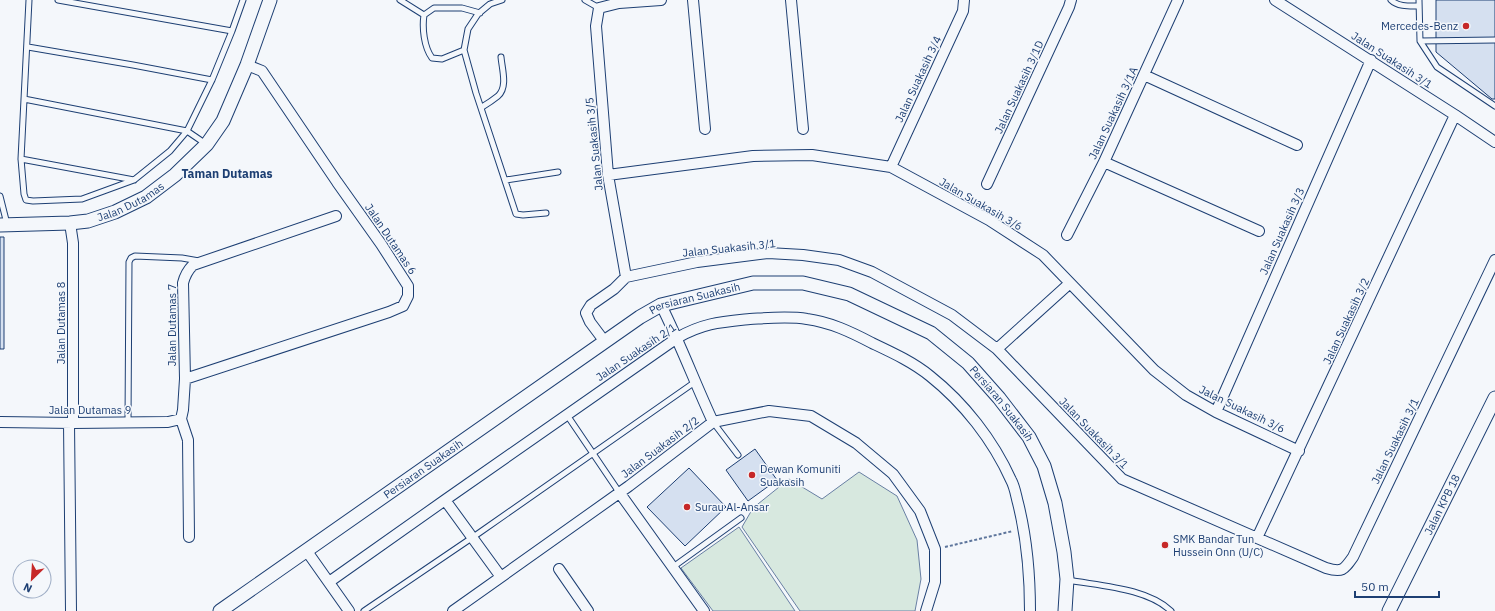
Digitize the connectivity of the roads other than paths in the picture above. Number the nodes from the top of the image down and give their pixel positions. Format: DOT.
graph roads {
  1 [pos="29,0"];
  2 [pos="58,0"];
  3 [pos="243,0"];
  4 [pos="270,0"];
  5 [pos="400,0"];
  6 [pos="502,0"];
  7 [pos="585,0"];
  8 [pos="661,0"];
  9 [pos="693,0"];
  10 [pos="791,0"];
  11 [pos="964,0"];
  12 [pos="1071,0"];
  13 [pos="1178,0"];
  14 [pos="1275,0"];
  15 [pos="1391,0"];
  16 [pos="1419,0"];
  17 [pos="1419,6"];
  18 [pos="599,8"];
  19 [pos="480,13"];
  20 [pos="424,15"];
  21 [pos="232,31"];
  22 [pos="1495,40"];
  23 [pos="1420,41"];
  24 [pos="28,47"];
  25 [pos="464,50"];
  26 [pos="500,57"];
  27 [pos="1371,60"];
  28 [pos="247,65"];
  29 [pos="1144,75"];
  30 [pos="212,80"];
  31 [pos="24,99"];
  32 [pos="1495,106"];
  33 [pos="482,107"];
  34 [pos="1455,115"];
  35 [pos="705,129"];
  36 [pos="187,130"];
  37 [pos="803,130"];
  38 [pos="1495,142"];
  39 [pos="207,144"];
  40 [pos="1297,145"];
  41 [pos="21,159"];
  42 [pos="1104,162"];
  43 [pos="891,167"];
  44 [pos="558,172"];
  45 [pos="608,175"];
  46 [pos="134,180"];
  47 [pos="506,180"];
  48 [pos="987,184"];
  49 [pos="0,196"];
  50 [pos="546,213"];
  51 [pos="336,216"];
  52 [pos="70,223"];
  53 [pos="3,224"];
  54 [pos="1259,231"];
  55 [pos="1068,235"];
  56 [pos="1495,260"];
  57 [pos="202,262"];
  58 [pos="626,277"];
  59 [pos="1070,283"];
  60 [pos="661,304"];
  61 [pos="677,338"];
  62 [pos="605,342"];
  63 [pos="997,349"];
  64 [pos="185,379"];
  65 [pos="695,382"];
  66 [pos="1495,398"];
  67 [pos="1216,412"];
  68 [pos="567,415"];
  69 [pos="181,419"];
  70 [pos="0,422"];
  71 [pos="128,422"];
  72 [pos="713,422"];
  73 [pos="71,423"];
  74 [pos="1299,451"];
  75 [pos="593,453"];
  76 [pos="738,455"];
  77 [pos="619,492"];
  78 [pos="445,500"];
  79 [pos="741,518"];
  80 [pos="189,537"];
  81 [pos="472,538"];
  82 [pos="1257,538"];
  83 [pos="306,550"];
  84 [pos="673,567"];
  85 [pos="558,569"];
  86 [pos="501,577"];
  87 [pos="1067,579"];
  88 [pos="329,582"];
  89 [pos="71,611"];
  90 [pos="220,611"];
  91 [pos="349,611"];
  92 [pos="364,611"];
  93 [pos="454,611"];
  94 [pos="588,611"];
  95 [pos="704,611"];
  96 [pos="926,611"];
  97 [pos="1030,611"];
  98 [pos="1065,611"];
  99 [pos="1172,611"];
  100 [pos="1389,611"];
  1 -- 24 [label="lane"];
  2 -- 21 [label="lane"];
  3 -- 21 [label="lane"];
  4 -- 28 [label="street, Jalan Dutamas"];
  5 -- 20 [label="lane"];
  6 -- 19 [label="lane"];
  7 -- 18 [label="lane"];
  8 -- 18 [label="street"];
  9 -- 35 [label="street"];
  10 -- 37 [label="street"];
  11 -- 43 [label="street, Jalan Suakasih 3/4"];
  12 -- 48 [label="street, Jalan Suakasih 3/1D"];
  13 -- 29 [label="street, Jalan Suakasih 3/1A"];
  14 -- 27 [label="street, Jalan Suakasih 3/1"];
  15 -- 17 [label="lane"];
  16 -- 17 [label="lane"];
  17 -- 23 [label="lane"];
  18 -- 45 [label="street, Jalan Suakasih 3/5"];
  19 -- 20 [label="lane"];
  19 -- 25 [label="lane"];
  20 -- 25 [label="lane"];
  21 -- 30 [label="lane"];
  22 -- 23 [label="lane"];
  23 -- 32 [label="lane"];
  24 -- 30 [label="lane"];
  24 -- 31 [label="lane"];
  25 -- 33 [label="lane"];
  26 -- 33 [label="lane"];
  27 -- 34 [label="street, Jalan Suakasih 3/1"];
  27 -- 67 [label="street, Jalan Suakasih 3/3"];
  28 -- 39 [label="street, Jalan Dutamas"];
  28 -- 64 [label="street, Jalan Dutamas 6"];
  29 -- 40 [label="street"];
  29 -- 42 [label="street, Jalan Suakasih 3/1A"];
  30 -- 36 [label="lane"];
  31 -- 36 [label="lane"];
  31 -- 41 [label="lane"];
  33 -- 47 [label="lane"];
  34 -- 38 [label="street, Jalan Suakasih 3/1"];
  34 -- 74 [label="street, Jalan Suakasih 3/2"];
  36 -- 39 [label="lane"];
  36 -- 46 [label="lane"];
  39 -- 52 [label="street, Jalan Dutamas"];
  41 -- 46 [label="lane"];
  41 -- 46 [label="lane"];
  42 -- 54 [label="street"];
  42 -- 55 [label="street, Jalan Suakasih 3/1A"];
  43 -- 45 [label="street, Jalan Suakasih 3/6"];
  43 -- 59 [label="street, Jalan Suakasih 3/6"];
  44 -- 47 [label="lane"];
  45 -- 58 [label="street, Jalan Suakasih 3/5"];
  47 -- 50 [label="lane"];
  49 -- 53 [label="lane"];
  51 -- 57 [label="street, Jalan Dutamas 7"];
  52 -- 53 [label="street, Jalan Dutamas"];
  52 -- 73 [label="street, Jalan Dutamas 8"];
  56 -- 82 [label="street, Jalan Suakasih 3/1"];
  57 -- 64 [label="street, Jalan Dutamas 7"];
  57 -- 71 [label="lane"];
  58 -- 62 [label="street"];
  58 -- 63 [label="street, Jalan Suakasih 3/1"];
  59 -- 63 [label="street"];
  59 -- 67 [label="street, Jalan Suakasih 3/6"];
  60 -- 61 [label="street"];
  60 -- 62 [label="street, Persiaran Suakasih"];
  60 -- 87 [label="street, Persiaran Suakasih"];
  61 -- 65 [label="street"];
  61 -- 68 [label="street, Jalan Suakasih 2/1"];
  61 -- 97 [label="street, Jalan Suakasih 2/1"];
  62 -- 83 [label="street, Persiaran Suakasih"];
  63 -- 82 [label="street, Jalan Suakasih 3/1"];
  64 -- 69 [label="street, Jalan Dutamas 7"];
  65 -- 72 [label="street"];
  65 -- 75 [label="lane"];
  66 -- 100 [label="street, Jalan KPB 18"];
  67 -- 74 [label="street, Jalan Suakasih 3/6"];
  68 -- 75 [label="lane"];
  68 -- 78 [label="street, Jalan Suakasih 2/1"];
  69 -- 71 [label="street, Jalan Dutamas 9"];
  69 -- 80 [label="street, Jalan Dutamas 7"];
  70 -- 73 [label="street, Jalan Dutamas 9"];
  71 -- 73 [label="street, Jalan Dutamas 9"];
  72 -- 76 [label="lane"];
  72 -- 77 [label="street, Jalan Suakasih 2/2"];
  72 -- 96 [label="street, Jalan Suakasih 2/2"];
  73 -- 89 [label="street, Jalan Dutamas 8"];
  74 -- 82 [label="street, Jalan Suakasih 3/2"];
  75 -- 77 [label="lane"];
  75 -- 81 [label="lane"];
  77 -- 84 [label="street"];
  77 -- 86 [label="street, Jalan Suakasih 2/2"];
  78 -- 81 [label="street"];
  78 -- 88 [label="street, Jalan Suakasih 2/1"];
  79 -- 84 [label="lane"];
  81 -- 86 [label="street"];
  81 -- 92 [label="lane"];
  83 -- 88 [label="street"];
  83 -- 90 [label="street, Persiaran Suakasih"];
  84 -- 95 [label="street"];
  85 -- 94 [label="street"];
  86 -- 93 [label="street, Jalan Suakasih 2/2"];
  87 -- 98 [label="street, Persiaran Suakasih"];
  87 -- 99 [label="lane"];
  88 -- 91 [label="street"];
}
